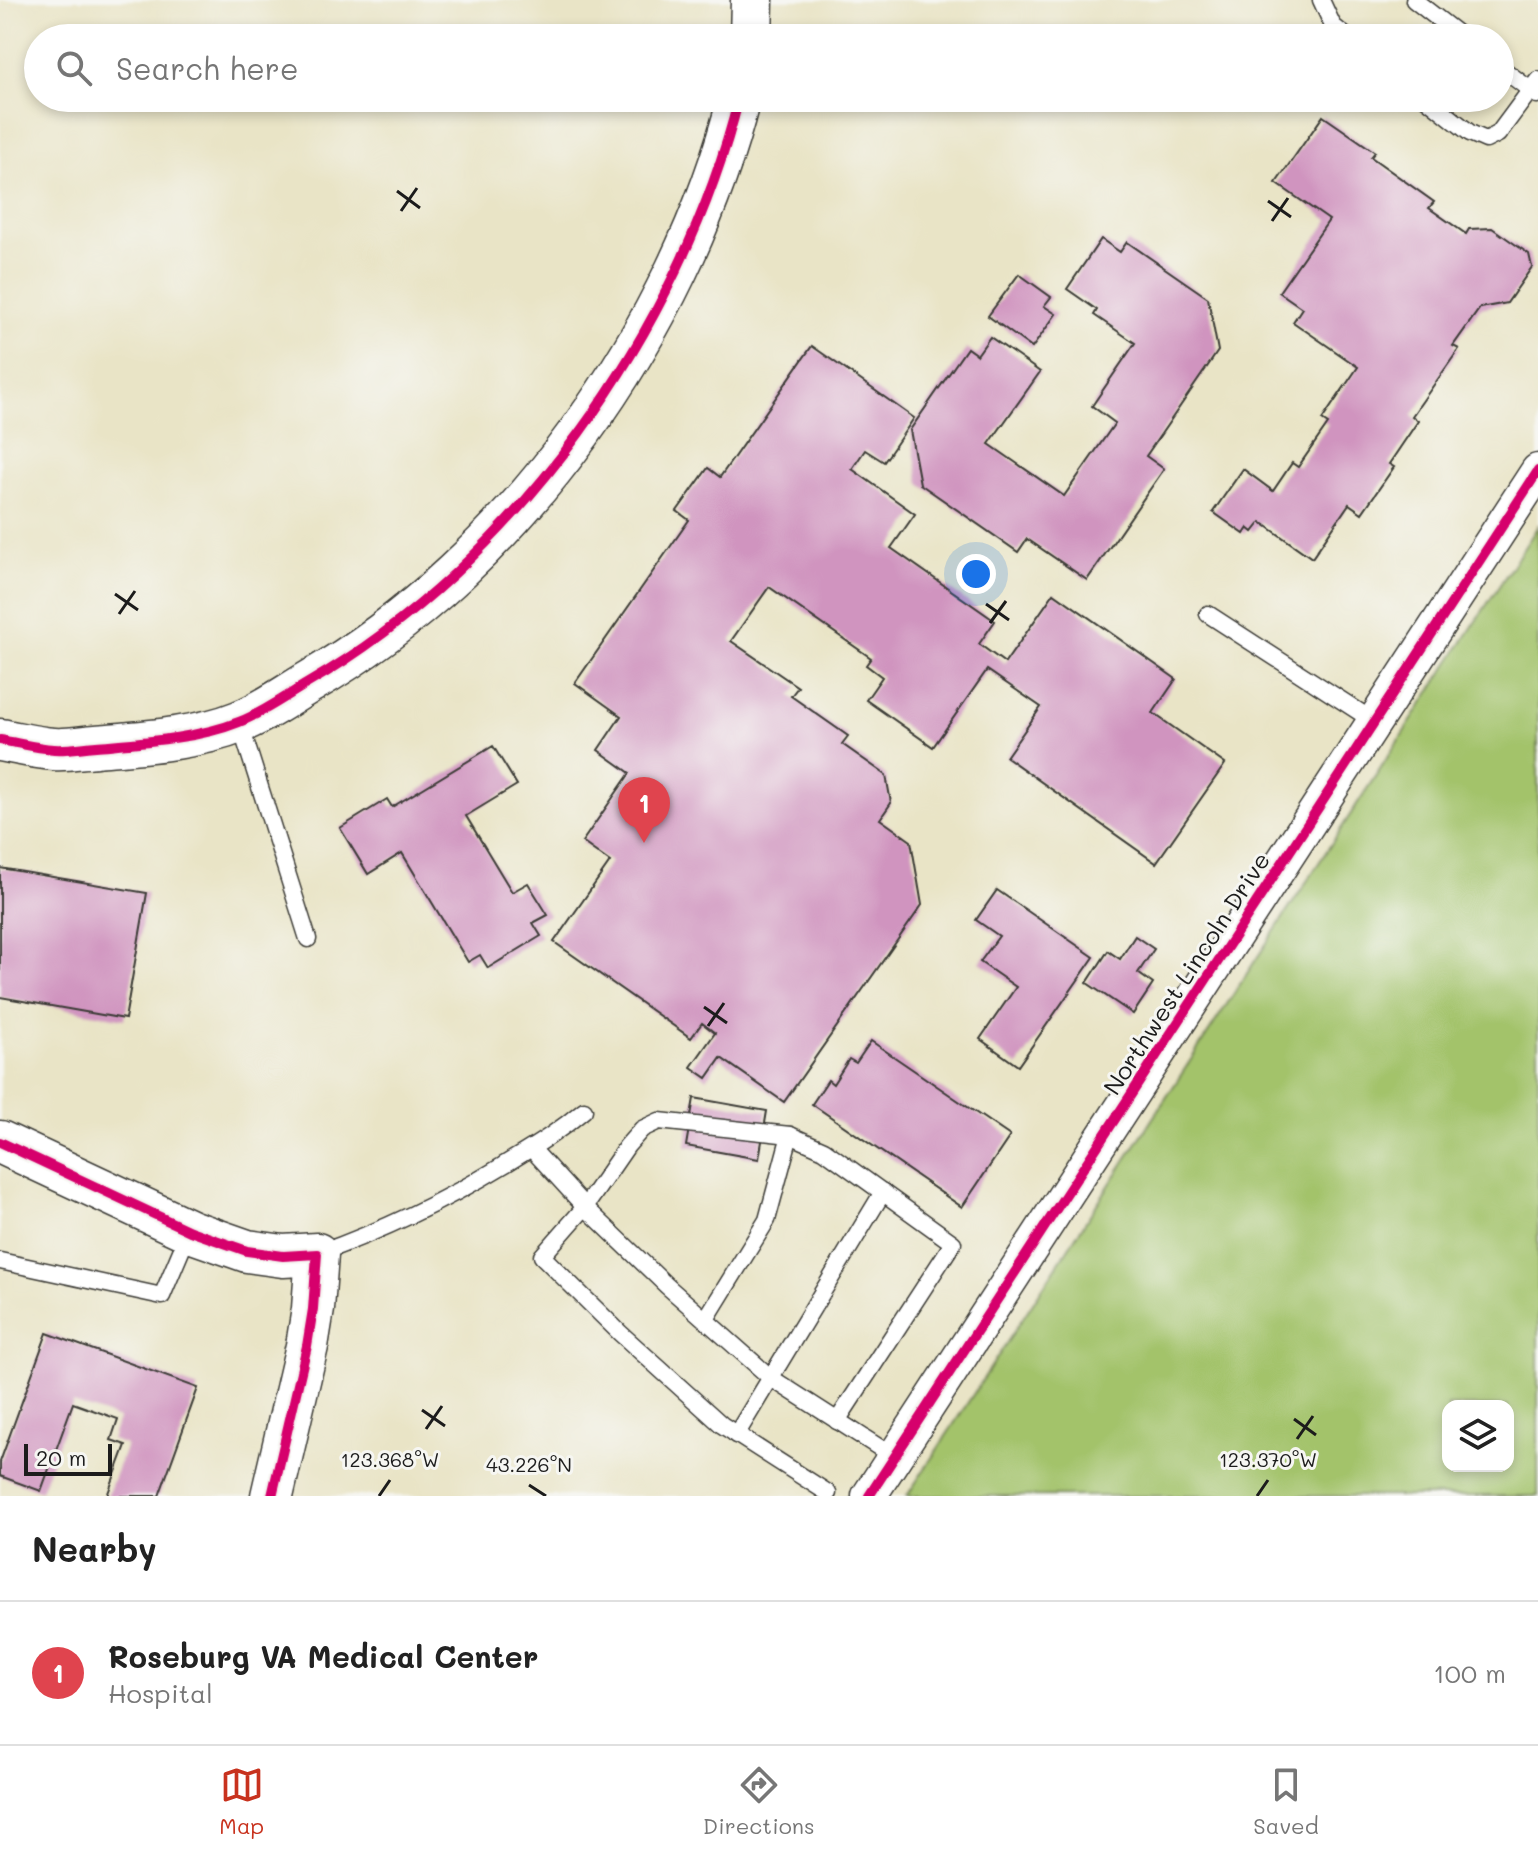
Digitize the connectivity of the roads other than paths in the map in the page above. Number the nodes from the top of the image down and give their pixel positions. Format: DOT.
graph roads {
  1 [pos="752,0"];
  2 [pos="1321,0"];
  3 [pos="1414,0"];
  4 [pos="751,24"];
  5 [pos="1332,24"];
  6 [pos="1445,24"];
  7 [pos="1514,76"];
  8 [pos="1535,89"];
  9 [pos="734,112"];
  10 [pos="1444,112"];
  11 [pos="1538,471"];
  12 [pos="1208,614"];
  13 [pos="240,722"];
  14 [pos="1375,722"];
  15 [pos="0,740"];
  16 [pos="308,939"];
  17 [pos="584,1110"];
  18 [pos="790,1135"];
  19 [pos="0,1142"];
  20 [pos="532,1149"];
  21 [pos="883,1192"];
  22 [pos="585,1207"];
  23 [pos="190,1231"];
  24 [pos="317,1254"];
  25 [pos="0,1261"];
  26 [pos="706,1319"];
  27 [pos="771,1378"];
  28 [pos="837,1421"];
  29 [pos="736,1435"];
  30 [pos="894,1457"];
  31 [pos="828,1493"];
  32 [pos="272,1496"];
  33 [pos="869,1496"];
  1 -- 4 [label="street"];
  2 -- 5 [label="lane"];
  3 -- 6 [label="lane"];
  7 -- 8 [label="lane"];
  8 -- 10 [label="lane"];
  9 -- 13 [label="street"];
  11 -- 14 [label="street, Northwest Lincoln Drive"];
  12 -- 14 [label="lane"];
  13 -- 15 [label="street"];
  13 -- 16 [label="lane"];
  14 -- 30 [label="street, Northwest Lincoln Drive"];
  17 -- 20 [label="lane"];
  18 -- 21 [label="lane"];
  18 -- 22 [label="lane"];
  18 -- 26 [label="lane"];
  19 -- 23 [label="street"];
  20 -- 22 [label="lane"];
  20 -- 24 [label="lane"];
  21 -- 27 [label="lane"];
  21 -- 28 [label="lane"];
  22 -- 26 [label="lane"];
  22 -- 29 [label="lane"];
  23 -- 24 [label="street"];
  23 -- 25 [label="lane"];
  24 -- 32 [label="street"];
  26 -- 27 [label="lane"];
  27 -- 28 [label="lane"];
  27 -- 29 [label="lane"];
  28 -- 30 [label="lane"];
  29 -- 31 [label="lane"];
  30 -- 33 [label="street, Northwest Lincoln Drive"];
}
